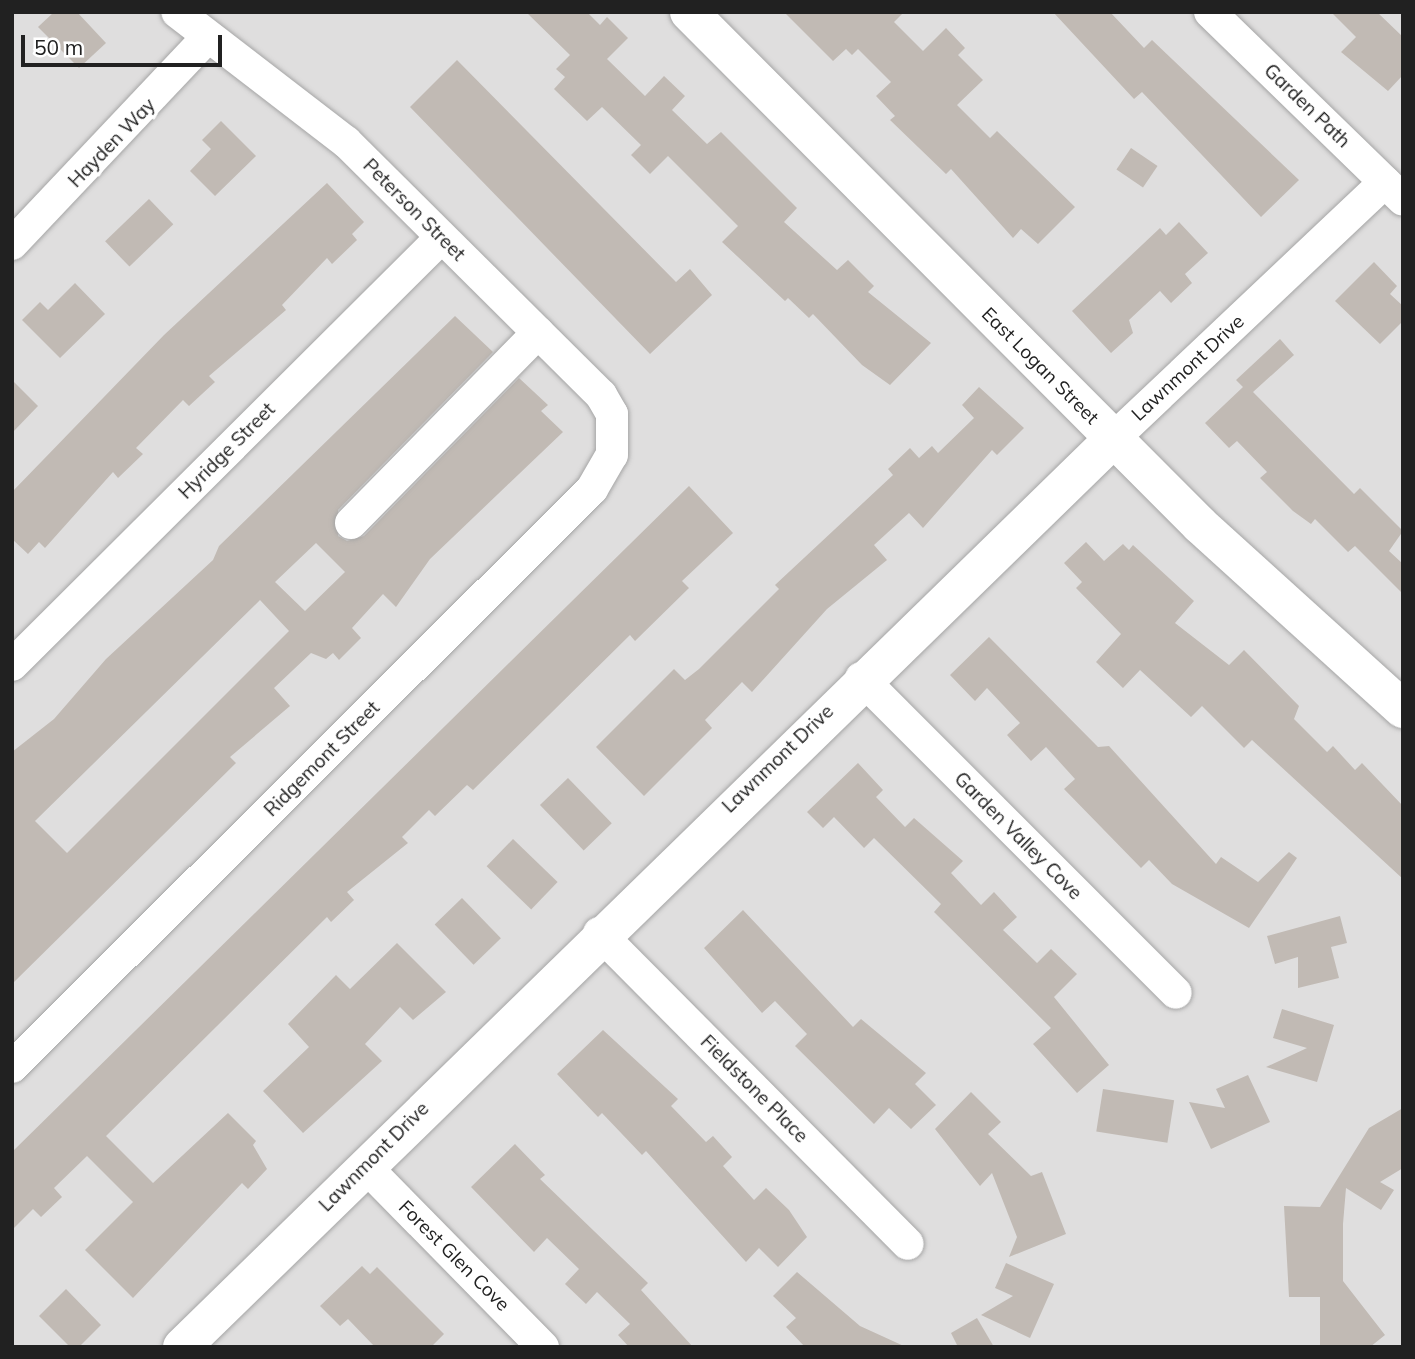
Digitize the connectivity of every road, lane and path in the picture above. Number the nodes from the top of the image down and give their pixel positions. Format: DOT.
graph roads {
  1 [pos="177,12"];
  2 [pos="689,12"];
  3 [pos="1210,12"];
  4 [pos="207,38"];
  5 [pos="1394,191"];
  6 [pos="441,238"];
  7 [pos="12,244"];
  8 [pos="538,333"];
  9 [pos="614,439"];
  10 [pos="1113,439"];
  11 [pos="351,523"];
  12 [pos="12,665"];
  13 [pos="861,678"];
  14 [pos="1403,709"];
  15 [pos="599,933"];
  16 [pos="1176,993"];
  17 [pos="12,1068"];
  18 [pos="365,1166"];
  19 [pos="908,1244"];
  20 [pos="182,1347"];
  21 [pos="543,1347"];
  1 -- 4 [label="street, Peterson Street"];
  2 -- 10 [label="street, East Logan Street"];
  3 -- 5 [label="street, Garden Path"];
  4 -- 6 [label="street, Peterson Street"];
  4 -- 7 [label="street, Hayden Way"];
  5 -- 10 [label="street, Lawnmont Drive"];
  6 -- 8 [label="street, Peterson Street"];
  6 -- 12 [label="street, Hyridge Street"];
  8 -- 9 [label="street, Peterson Street"];
  8 -- 11 [label="street"];
  9 -- 17 [label="street, Ridgemont Street"];
  10 -- 13 [label="street, Lawnmont Drive"];
  10 -- 14 [label="street, East Logan Street"];
  13 -- 15 [label="street, Lawnmont Drive"];
  13 -- 16 [label="street, Garden Valley Cove"];
  15 -- 18 [label="street, Lawnmont Drive"];
  15 -- 19 [label="street, Fieldstone Place"];
  18 -- 20 [label="street, Lawnmont Drive"];
  18 -- 21 [label="street, Forest Glen Cove"];
}
